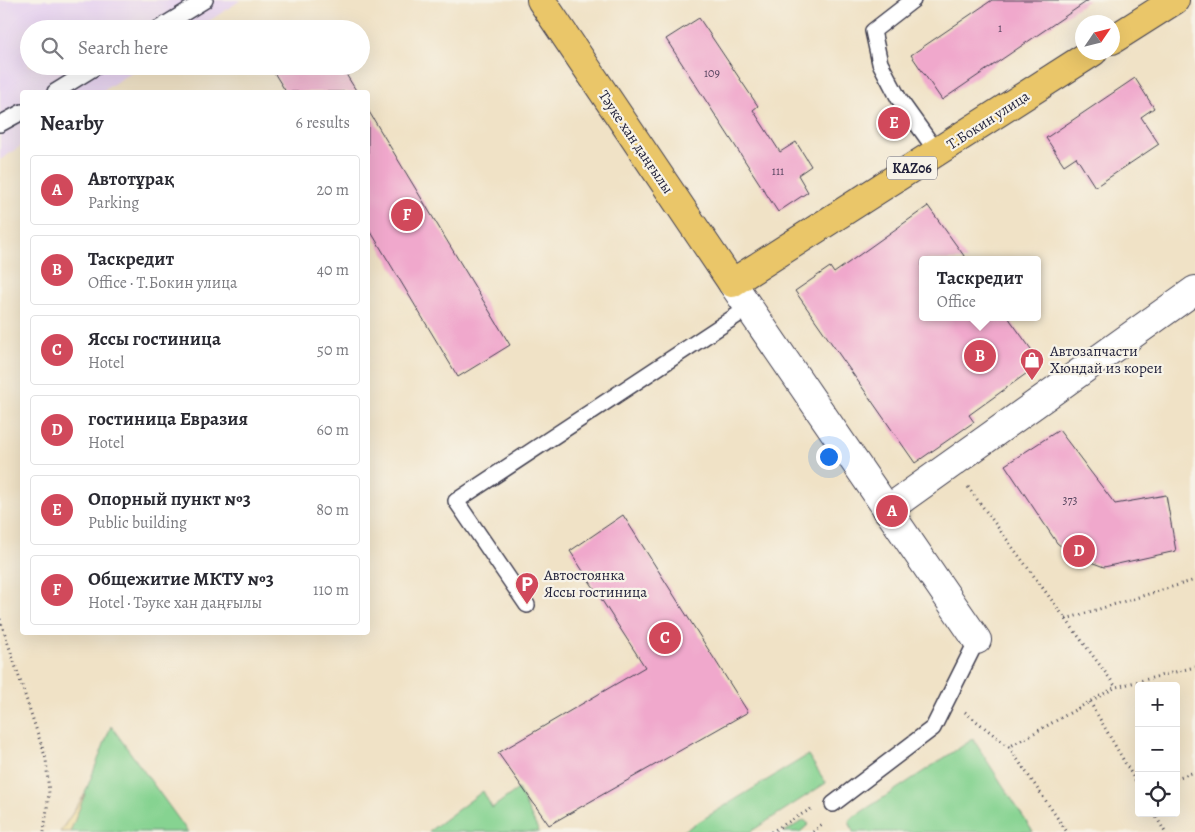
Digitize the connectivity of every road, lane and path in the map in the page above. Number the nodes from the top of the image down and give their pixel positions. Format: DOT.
graph roads {
  1 [pos="205,0"];
  2 [pos="541,0"];
  3 [pos="913,0"];
  4 [pos="1174,0"];
  5 [pos="173,20"];
  6 [pos="1120,35"];
  7 [pos="1081,60"];
  8 [pos="82,75"];
  9 [pos="58,90"];
  10 [pos="20,113"];
  11 [pos="0,124"];
  12 [pos="937,152"];
  13 [pos="732,284"];
  14 [pos="1195,290"];
  15 [pos="748,308"];
  16 [pos="951,464"];
  17 [pos="887,510"];
  18 [pos="1195,580"];
  19 [pos="527,605"];
  20 [pos="0,619"];
  21 [pos="1066,619"];
  22 [pos="977,640"];
  23 [pos="1195,667"];
  24 [pos="1116,687"];
  25 [pos="948,699"];
  26 [pos="1090,702"];
  27 [pos="1009,747"];
  28 [pos="1195,772"];
  29 [pos="1180,777"];
  30 [pos="1135,779"];
  31 [pos="834,804"];
  32 [pos="1156,817"];
  33 [pos="820,826"];
  34 [pos="44,832"];
  35 [pos="771,832"];
  36 [pos="813,832"];
  37 [pos="817,832"];
  38 [pos="1067,832"];
  39 [pos="1165,832"];
  1 -- 5 [label="lane"];
  2 -- 13 [label="main road, Тәуке хан даңғылы"];
  3 -- 12 [label="lane"];
  4 -- 6 [label="main road"];
  7 -- 12 [label="main road, Т.Бокин улица / KАZ06"];
  8 -- 9 [label="lane"];
  10 -- 11 [label="lane"];
  12 -- 13 [label="main road, Т.Бокин улица / KАZ06"];
  13 -- 15 [label="street"];
  14 -- 16 [label="street"];
  15 -- 17 [label="street"];
  15 -- 19 [label="lane"];
  16 -- 17 [label="street"];
  16 -- 21 [label="path"];
  17 -- 22 [label="street"];
  18 -- 21 [label="path"];
  20 -- 34 [label="path"];
  21 -- 24 [label="path"];
  22 -- 25 [label="lane"];
  23 -- 24 [label="path"];
  24 -- 26 [label="path"];
  25 -- 27 [label="path"];
  25 -- 31 [label="lane"];
  26 -- 27 [label="path"];
  26 -- 30 [label="path"];
  27 -- 38 [label="path"];
  28 -- 29 [label="path"];
  31 -- 33 [label="path"];
  31 -- 35 [label="path"];
  32 -- 39 [label="path"];
  33 -- 36 [label="path"];
  33 -- 37 [label="path"];
}
